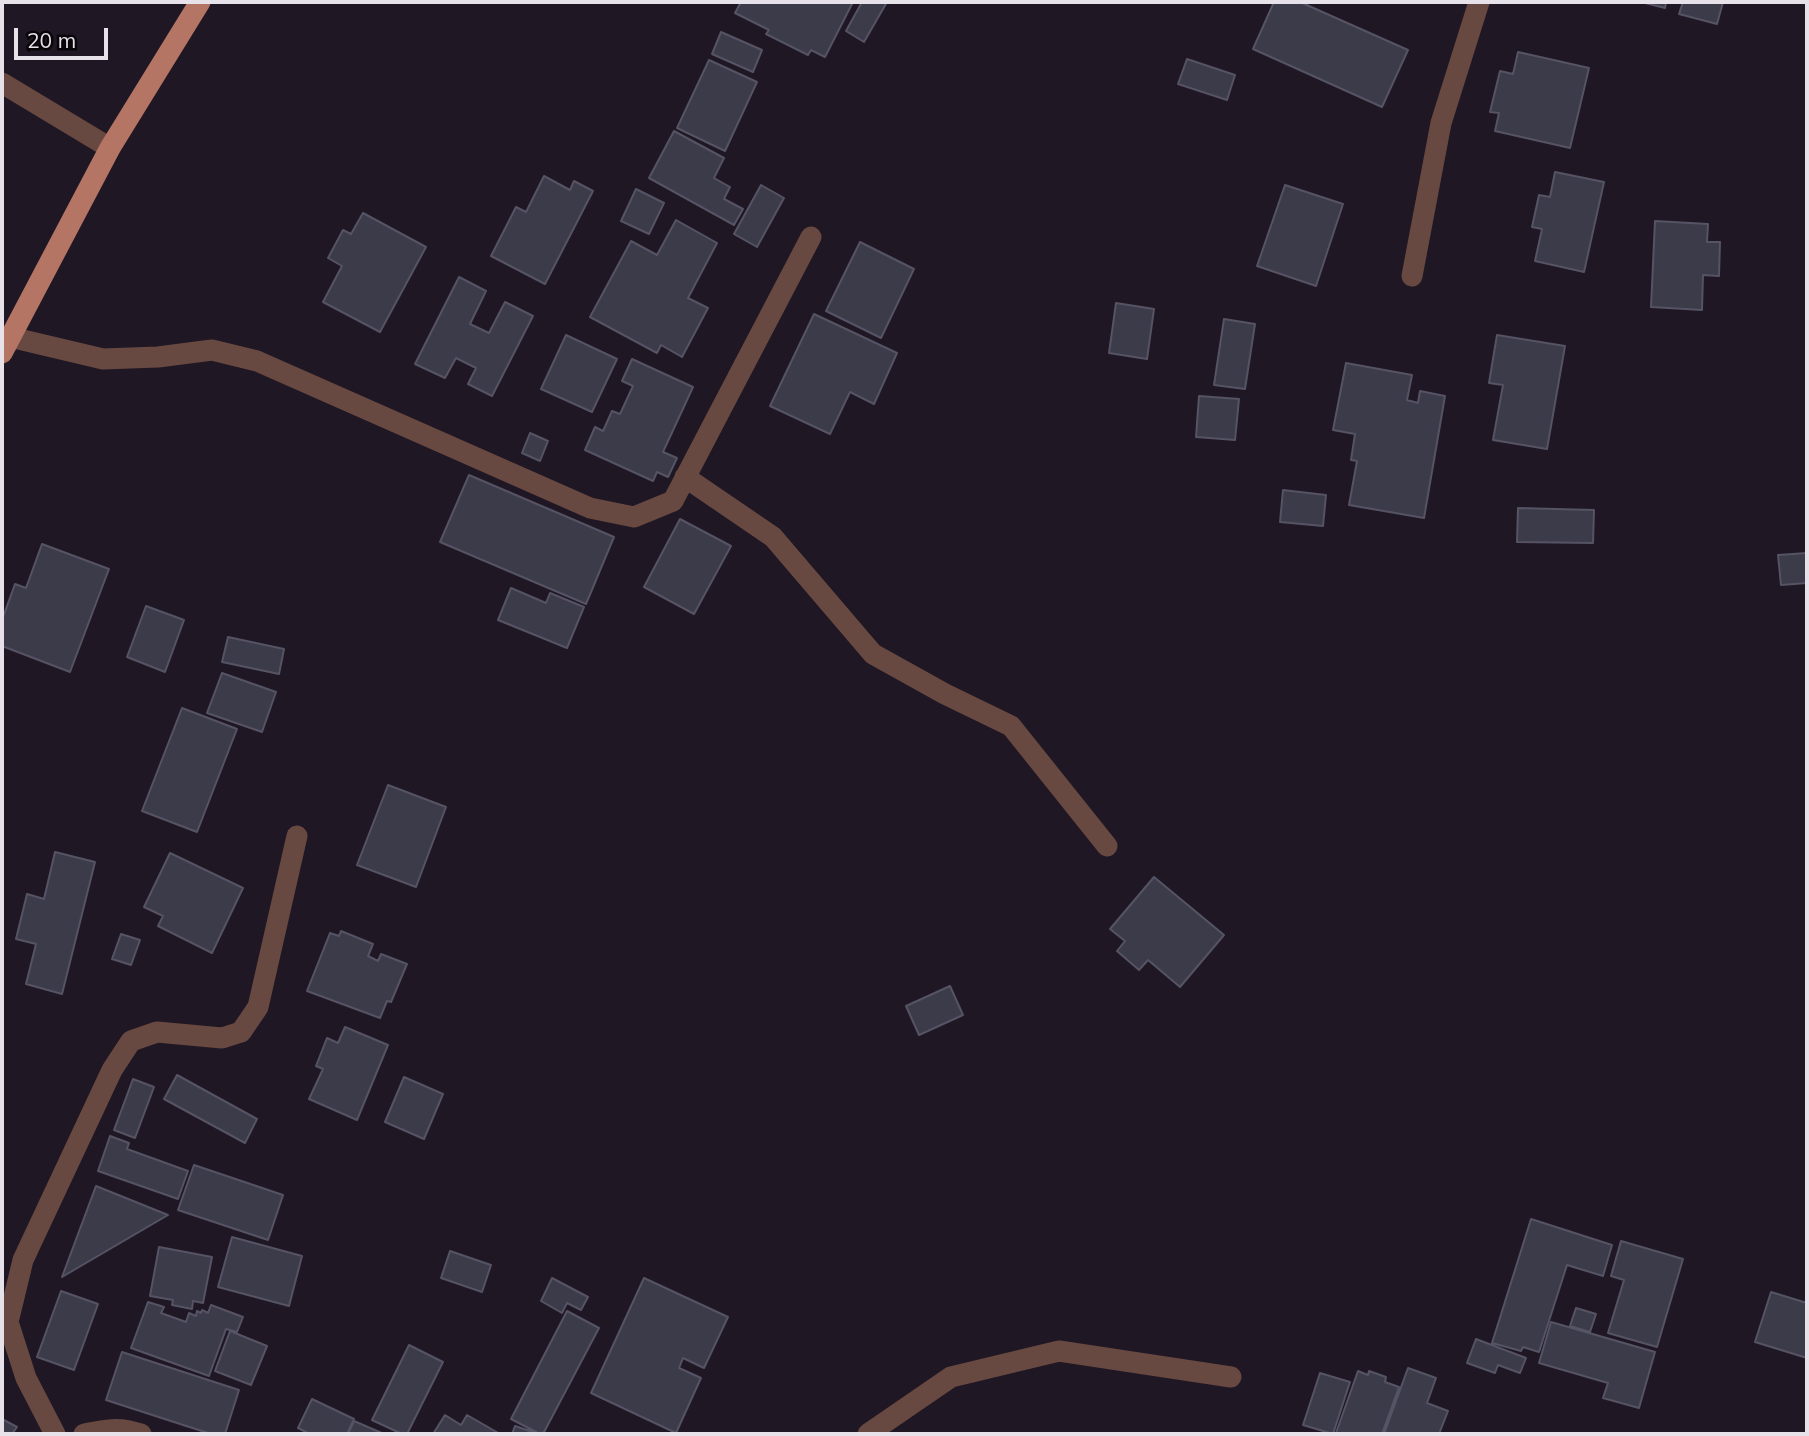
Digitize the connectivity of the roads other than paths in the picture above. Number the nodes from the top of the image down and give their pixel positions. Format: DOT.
graph roads {
  1 [pos="200,2"];
  2 [pos="1479,2"];
  3 [pos="2,83"];
  4 [pos="110,148"];
  5 [pos="811,237"];
  6 [pos="1412,276"];
  7 [pos="6,345"];
  8 [pos="685,477"];
  9 [pos="297,836"];
  10 [pos="1107,846"];
  11 [pos="1231,1377"];
  12 [pos="55,1434"];
  13 [pos="84,1434"];
  14 [pos="141,1434"];
  15 [pos="868,1434"];
  1 -- 4 [label="main road"];
  2 -- 6 [label="street"];
  3 -- 4 [label="street"];
  4 -- 7 [label="main road"];
  5 -- 8 [label="street"];
  7 -- 8 [label="street"];
  8 -- 10 [label="street"];
  9 -- 12 [label="street"];
  11 -- 15 [label="street"];
  13 -- 14 [label="street"];
}
